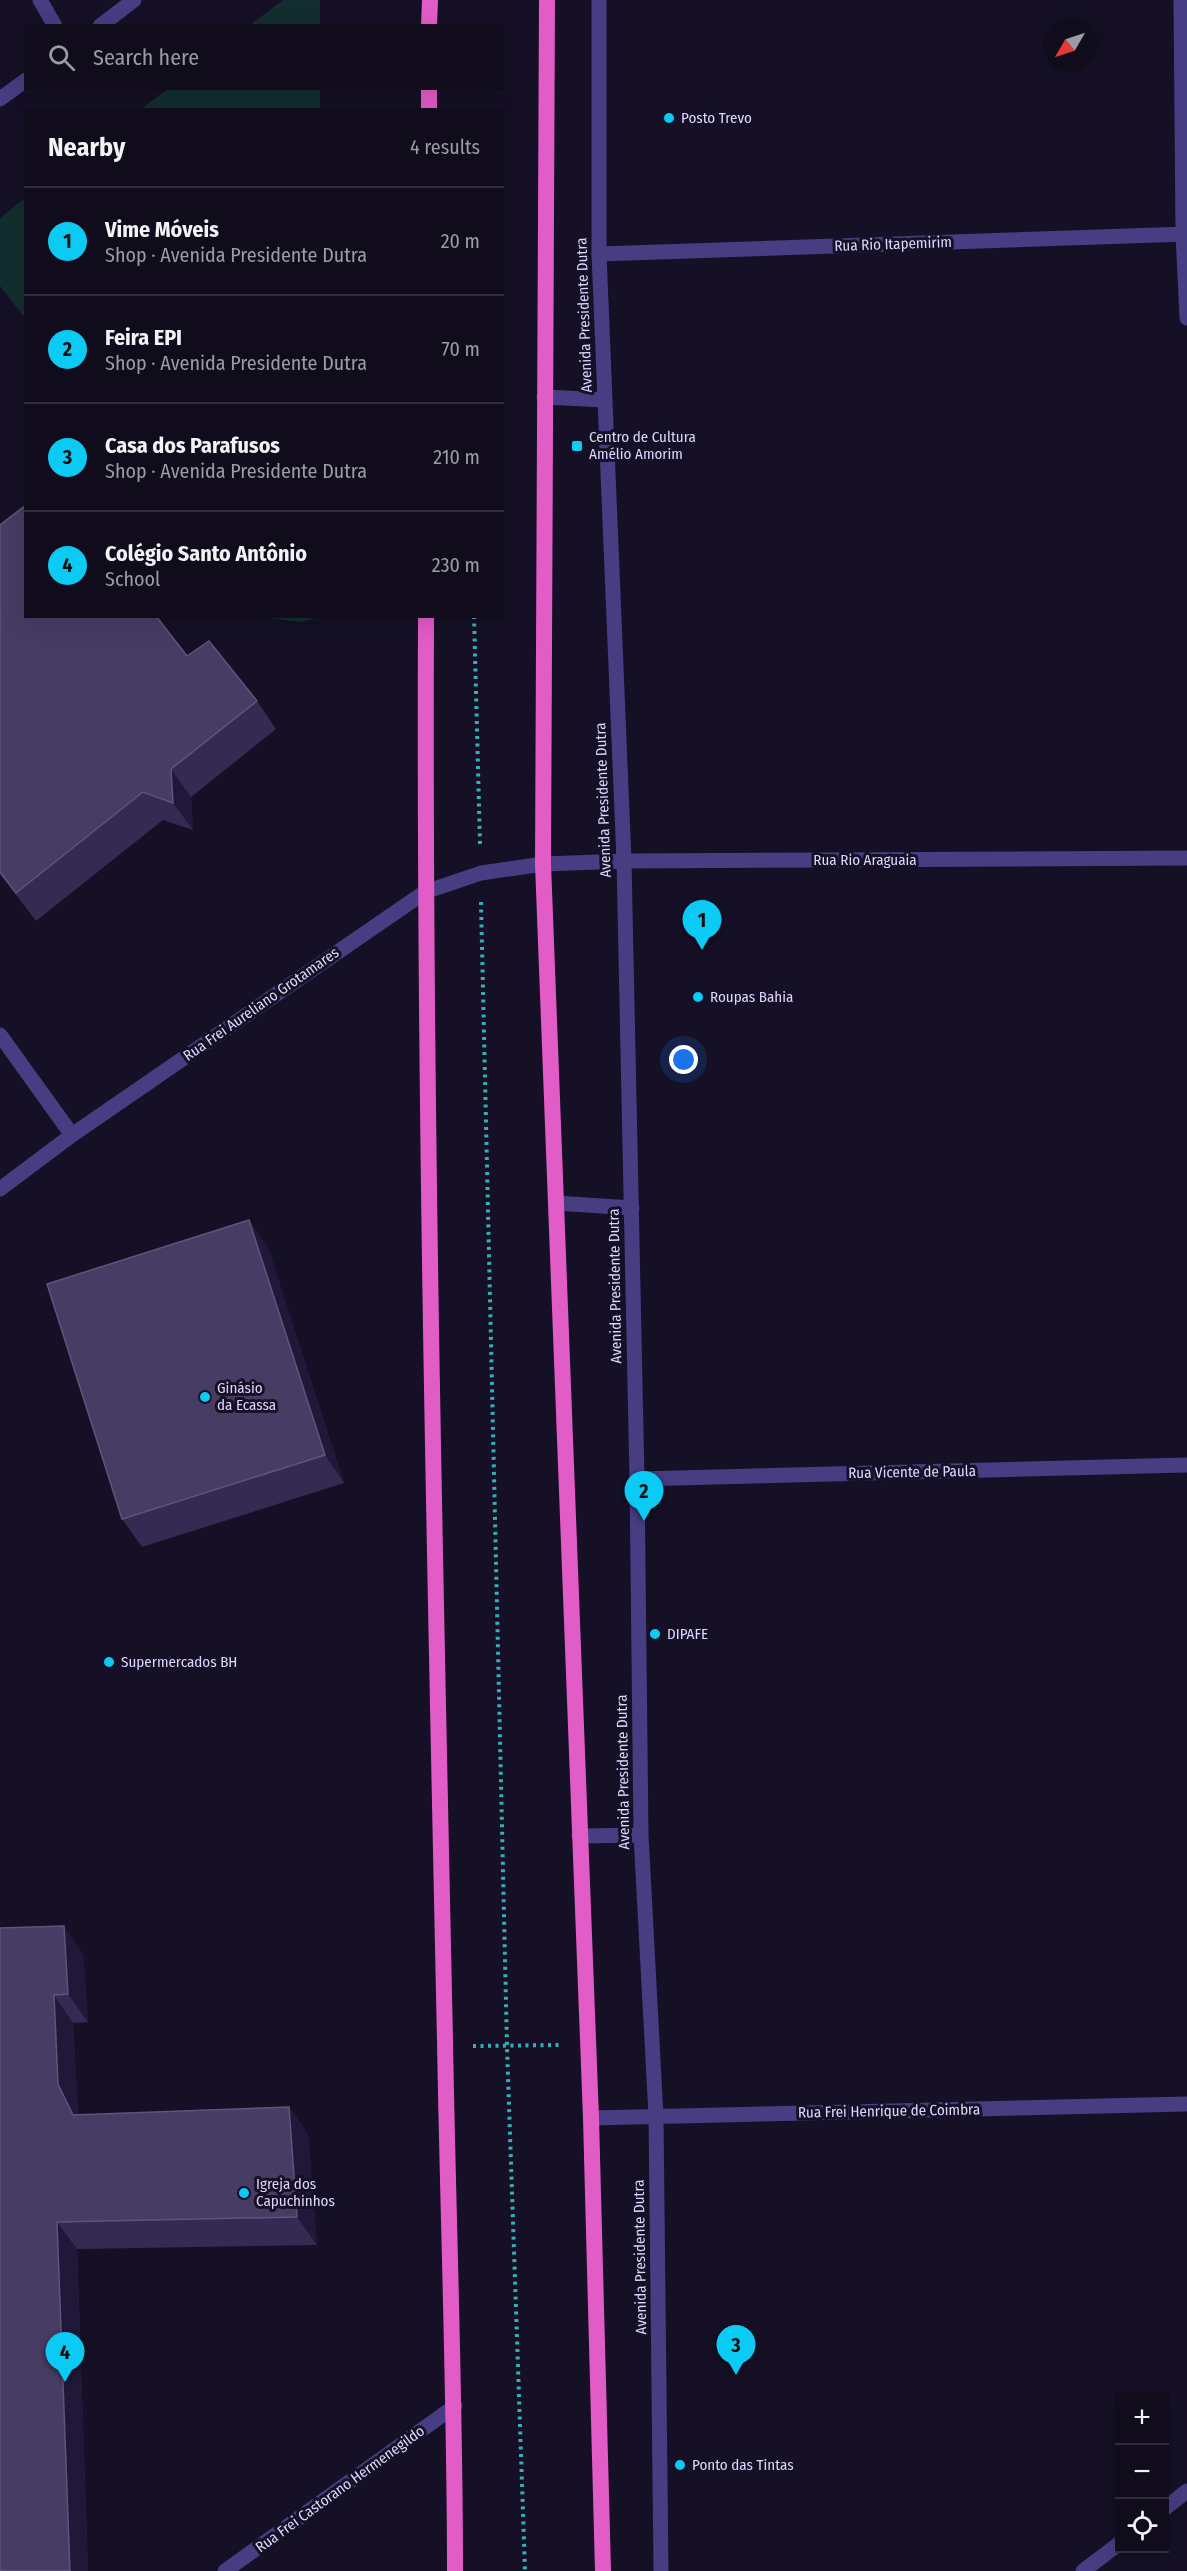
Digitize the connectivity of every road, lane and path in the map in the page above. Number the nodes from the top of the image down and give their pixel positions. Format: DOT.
graph roads {
  1 [pos="40,0"];
  2 [pos="134,0"];
  3 [pos="430,0"];
  4 [pos="547,0"];
  5 [pos="599,0"];
  6 [pos="1181,0"];
  7 [pos="54,24"];
  8 [pos="103,24"];
  9 [pos="429,24"];
  10 [pos="24,81"];
  11 [pos="429,90"];
  12 [pos="0,99"];
  13 [pos="429,108"];
  14 [pos="1185,234"];
  15 [pos="599,254"];
  16 [pos="1187,318"];
  17 [pos="544,397"];
  18 [pos="605,400"];
  19 [pos="426,618"];
  20 [pos="474,618"];
  21 [pos="1187,858"];
  22 [pos="624,861"];
  23 [pos="543,864"];
  24 [pos="481,873"];
  25 [pos="425,892"];
  26 [pos="0,1035"];
  27 [pos="72,1135"];
  28 [pos="0,1189"];
  29 [pos="556,1203"];
  30 [pos="632,1208"];
  31 [pos="1187,1465"];
  32 [pos="638,1479"];
  33 [pos="641,1835"];
  34 [pos="579,1836"];
  35 [pos="587,2044"];
  36 [pos="445,2046"];
  37 [pos="507,2047"];
  38 [pos="1187,2104"];
  39 [pos="656,2115"];
  40 [pos="591,2118"];
  41 [pos="455,2406"];
  42 [pos="1187,2492"];
  43 [pos="1169,2505"];
  44 [pos="1115,2546"];
  45 [pos="225,2571"];
  46 [pos="455,2571"];
  47 [pos="525,2571"];
  48 [pos="603,2571"];
  49 [pos="661,2571"];
  50 [pos="1083,2571"];
  1 -- 7 [label="street"];
  2 -- 8 [label="street"];
  3 -- 9 [label="highway"];
  4 -- 17 [label="highway"];
  5 -- 15 [label="street, Avenida Presidente Dutra"];
  6 -- 14 [label="street"];
  10 -- 12 [label="street"];
  11 -- 13 [label="highway"];
  14 -- 15 [label="street, Rua Rio Itapemirim"];
  14 -- 16 [label="street"];
  15 -- 18 [label="street, Avenida Presidente Dutra"];
  17 -- 18 [label="street"];
  17 -- 23 [label="highway"];
  18 -- 22 [label="street, Avenida Presidente Dutra"];
  19 -- 25 [label="highway"];
  20 -- 24 [label="path"];
  21 -- 22 [label="street, Rua Rio Araguaia"];
  22 -- 23 [label="street, Rua Rio Araguaia"];
  22 -- 30 [label="street, Avenida Presidente Dutra"];
  23 -- 24 [label="street, Rua Frei Aureliano Grotamares"];
  23 -- 29 [label="highway"];
  24 -- 25 [label="street, Rua Frei Aureliano Grotamares"];
  24 -- 37 [label="path"];
  25 -- 27 [label="street, Rua Frei Aureliano Grotamares"];
  25 -- 36 [label="highway"];
  26 -- 27 [label="street"];
  27 -- 28 [label="street, Rua Frei Aureliano Grotamares"];
  29 -- 30 [label="street"];
  29 -- 34 [label="highway"];
  30 -- 32 [label="street, Avenida Presidente Dutra"];
  31 -- 32 [label="street, Rua Vicente de Paula"];
  32 -- 33 [label="street, Avenida Presidente Dutra"];
  33 -- 34 [label="street"];
  33 -- 39 [label="street, Avenida Presidente Dutra"];
  34 -- 35 [label="highway"];
  35 -- 37 [label="path"];
  35 -- 40 [label="highway"];
  36 -- 37 [label="path"];
  36 -- 41 [label="highway"];
  37 -- 47 [label="path"];
  38 -- 39 [label="street, Rua Frei Henrique de Coimbra"];
  39 -- 40 [label="street, Rua Frei Henrique de Coimbra"];
  39 -- 49 [label="street, Avenida Presidente Dutra"];
  40 -- 48 [label="highway"];
  41 -- 45 [label="street, Rua Frei Castorano Hermenegildo"];
  41 -- 46 [label="highway"];
  42 -- 43 [label="street"];
  44 -- 50 [label="street"];
}
